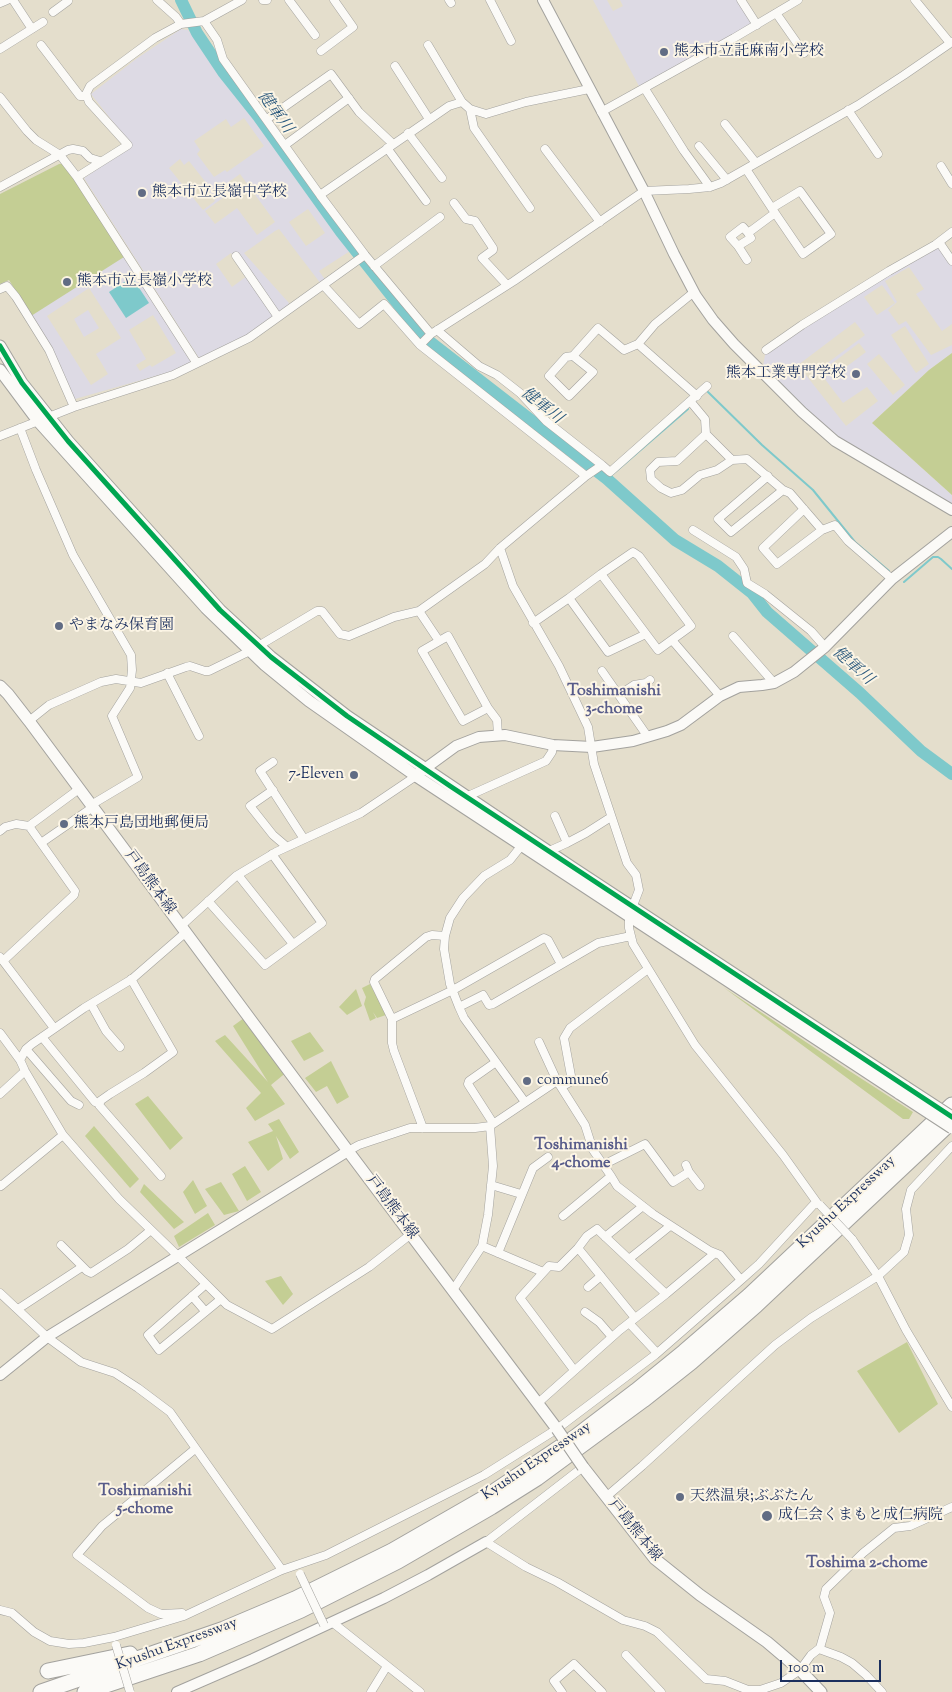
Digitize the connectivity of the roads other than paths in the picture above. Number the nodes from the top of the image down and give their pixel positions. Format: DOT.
graph roads {
  1 [pos="7,0"];
  2 [pos="13,0"];
  3 [pos="157,0"];
  4 [pos="242,0"];
  5 [pos="263,0"];
  6 [pos="267,0"];
  7 [pos="289,0"];
  8 [pos="334,0"];
  9 [pos="490,0"];
  10 [pos="543,0"];
  11 [pos="741,0"];
  12 [pos="798,0"];
  13 [pos="915,0"];
  14 [pos="68,2"];
  15 [pos="0,3"];
  16 [pos="53,12"];
  17 [pos="776,14"];
  18 [pos="204,21"];
  19 [pos="43,22"];
  20 [pos="181,24"];
  21 [pos="757,25"];
  22 [pos="32,29"];
  23 [pos="315,35"];
  24 [pos="511,41"];
  25 [pos="951,42"];
  26 [pos="41,45"];
  27 [pos="428,46"];
  28 [pos="0,49"];
  29 [pos="321,51"];
  30 [pos="804,53"];
  31 [pos="395,66"];
  32 [pos="589,89"];
  33 [pos="645,89"];
  34 [pos="87,96"];
  35 [pos="0,97"];
  36 [pos="349,98"];
  37 [pos="462,102"];
  38 [pos="470,109"];
  39 [pos="848,110"];
  40 [pos="601,112"];
  41 [pos="266,119"];
  42 [pos="429,119"];
  43 [pos="725,124"];
  44 [pos="408,133"];
  45 [pos="285,145"];
  46 [pos="390,146"];
  47 [pos="700,146"];
  48 [pos="545,149"];
  49 [pos="878,154"];
  50 [pos="60,155"];
  51 [pos="100,161"];
  52 [pos="756,163"];
  53 [pos="941,166"];
  54 [pos="746,169"];
  55 [pos="78,177"];
  56 [pos="442,178"];
  57 [pos="727,180"];
  58 [pos="952,184"];
  59 [pos="0,187"];
  60 [pos="710,187"];
  61 [pos="644,191"];
  62 [pos="320,194"];
  63 [pos="426,201"];
  64 [pos="454,202"];
  65 [pos="530,208"];
  66 [pos="774,210"];
  67 [pos="440,217"];
  68 [pos="600,222"];
  69 [pos="952,232"];
  70 [pos="748,233"];
  71 [pos="939,242"];
  72 [pos="738,246"];
  73 [pos="365,255"];
  74 [pos="236,256"];
  75 [pos="746,260"];
  76 [pos="952,261"];
  77 [pos="374,266"];
  78 [pos="324,286"];
  79 [pos="507,286"];
  80 [pos="0,289"];
  81 [pos="694,292"];
  82 [pos="278,317"];
  83 [pos="434,332"];
  84 [pos="638,344"];
  85 [pos="420,345"];
  86 [pos="0,346"];
  87 [pos="766,350"];
  88 [pos="573,356"];
  89 [pos="196,362"];
  90 [pos="0,370"];
  91 [pos="707,386"];
  92 [pos="694,399"];
  93 [pos="74,407"];
  94 [pos="43,419"];
  95 [pos="20,428"];
  96 [pos="706,434"];
  97 [pos="0,436"];
  98 [pos="732,460"];
  99 [pos="602,465"];
  100 [pos="586,476"];
  101 [pos="768,476"];
  102 [pos="783,490"];
  103 [pos="804,508"];
  104 [pos="952,510"];
  105 [pos="693,530"];
  106 [pos="822,530"];
  107 [pos="952,532"];
  108 [pos="500,548"];
  109 [pos="601,574"];
  110 [pos="892,578"];
  111 [pos="569,598"];
  112 [pos="420,612"];
  113 [pos="533,623"];
  114 [pos="646,634"];
  115 [pos="733,636"];
  116 [pos="672,640"];
  117 [pos="439,641"];
  118 [pos="825,647"];
  119 [pos="254,648"];
  120 [pos="602,671"];
  121 [pos="167,673"];
  122 [pos="650,680"];
  123 [pos="131,682"];
  124 [pos="774,683"];
  125 [pos="0,686"];
  126 [pos="619,695"];
  127 [pos="720,696"];
  128 [pos="488,708"];
  129 [pos="29,721"];
  130 [pos="498,735"];
  131 [pos="199,736"];
  132 [pos="648,737"];
  133 [pos="553,744"];
  134 [pos="592,747"];
  135 [pos="273,762"];
  136 [pos="420,772"];
  137 [pos="79,789"];
  138 [pos="273,790"];
  139 [pos="468,796"];
  140 [pos="92,806"];
  141 [pos="555,816"];
  142 [pos="611,817"];
  143 [pos="29,826"];
  144 [pos="0,831"];
  145 [pos="304,839"];
  146 [pos="41,843"];
  147 [pos="567,843"];
  148 [pos="522,845"];
  149 [pos="287,847"];
  150 [pos="549,851"];
  151 [pos="272,854"];
  152 [pos="238,875"];
  153 [pos="208,901"];
  154 [pos="631,911"];
  155 [pos="183,929"];
  156 [pos="445,936"];
  157 [pos="631,936"];
  158 [pos="293,944"];
  159 [pos="2,959"];
  160 [pos="561,964"];
  161 [pos="648,969"];
  162 [pos="131,980"];
  163 [pos="453,990"];
  164 [pos="90,1004"];
  165 [pos="459,1007"];
  166 [pos="392,1019"];
  167 [pos="54,1028"];
  168 [pos="0,1033"];
  169 [pos="42,1037"];
  170 [pos="539,1042"];
  171 [pos="120,1047"];
  172 [pos="26,1049"];
  173 [pos="20,1060"];
  174 [pos="496,1062"];
  175 [pos="25,1071"];
  176 [pos="559,1084"];
  177 [pos="903,1091"];
  178 [pos="0,1094"];
  179 [pos="525,1102"];
  180 [pos="100,1103"];
  181 [pos="79,1105"];
  182 [pos="952,1105"];
  183 [pos="952,1119"];
  184 [pos="491,1125"];
  185 [pos="423,1128"];
  186 [pos="952,1128"];
  187 [pos="63,1135"];
  188 [pos="952,1146"];
  189 [pos="348,1151"];
  190 [pos="548,1157"];
  191 [pos="603,1165"];
  192 [pos="161,1176"];
  193 [pos="611,1176"];
  194 [pos="0,1185"];
  195 [pos="491,1185"];
  196 [pos="700,1186"];
  197 [pos="521,1194"];
  198 [pos="818,1204"];
  199 [pos="643,1206"];
  200 [pos="563,1216"];
  201 [pos="670,1226"];
  202 [pos="151,1230"];
  203 [pos="411,1234"];
  204 [pos="605,1237"];
  205 [pos="61,1245"];
  206 [pos="482,1246"];
  207 [pos="578,1248"];
  208 [pos="498,1253"];
  209 [pos="714,1253"];
  210 [pos="178,1256"];
  211 [pos="630,1260"];
  212 [pos="82,1267"];
  213 [pos="543,1272"];
  214 [pos="601,1276"];
  215 [pos="878,1276"];
  216 [pos="741,1280"];
  217 [pos="206,1284"];
  218 [pos="588,1287"];
  219 [pos="453,1290"];
  220 [pos="0,1293"];
  221 [pos="666,1294"];
  222 [pos="192,1296"];
  223 [pos="220,1299"];
  224 [pos="18,1309"];
  225 [pos="205,1311"];
  226 [pos="585,1312"];
  227 [pos="632,1320"];
  228 [pos="47,1337"];
  229 [pos="612,1337"];
  230 [pos="657,1353"];
  231 [pos="574,1370"];
  232 [pos="0,1375"];
  233 [pos="538,1403"];
  234 [pos="952,1407"];
  235 [pos="557,1429"];
  236 [pos="195,1449"];
  237 [pos="583,1467"];
  238 [pos="606,1497"];
  239 [pos="952,1507"];
  240 [pos="486,1542"];
  241 [pos="296,1565"];
  242 [pos="282,1570"];
  243 [pos="0,1610"];
  244 [pos="300,1610"];
  245 [pos="190,1613"];
  246 [pos="328,1624"];
  247 [pos="115,1641"];
  248 [pos="185,1643"];
  249 [pos="819,1649"];
  250 [pos="626,1655"];
  251 [pos="387,1666"];
  252 [pos="800,1670"];
  253 [pos="48,1671"];
  254 [pos="739,1685"];
  255 [pos="41,1692"];
  256 [pos="84,1692"];
  257 [pos="120,1692"];
  258 [pos="130,1692"];
  259 [pos="177,1692"];
  260 [pos="371,1692"];
  261 [pos="420,1692"];
  262 [pos="562,1692"];
  263 [pos="602,1692"];
  264 [pos="661,1692"];
  265 [pos="733,1692"];
  266 [pos="821,1692"];
  267 [pos="882,1692"];
  1 -- 15 [label="street"];
  2 -- 22 [label="street"];
  3 -- 20 [label="street"];
  4 -- 18 [label="street"];
  5 -- 6 [label="street"];
  7 -- 23 [label="street"];
  8 -- 29 [label="street"];
  9 -- 24 [label="street"];
  10 -- 32 [label="street"];
  11 -- 21 [label="street"];
  12 -- 17 [label="street"];
  13 -- 25 [label="street"];
  14 -- 16 [label="street"];
  17 -- 21 [label="street"];
  17 -- 30 [label="street"];
  18 -- 20 [label="street"];
  18 -- 41 [label="street"];
  19 -- 22 [label="street"];
  20 -- 34 [label="street"];
  21 -- 33 [label="street"];
  22 -- 28 [label="street"];
  25 -- 39 [label="street"];
  26 -- 34 [label="street"];
  27 -- 37 [label="street"];
  31 -- 42 [label="street"];
  32 -- 38 [label="street"];
  32 -- 40 [label="street"];
  33 -- 40 [label="street"];
  33 -- 60 [label="street"];
  34 -- 51 [label="street"];
  35 -- 50 [label="street"];
  36 -- 41 [label="street"];
  36 -- 45 [label="street"];
  36 -- 46 [label="street"];
  37 -- 38 [label="street"];
  37 -- 42 [label="street"];
  38 -- 65 [label="street"];
  39 -- 49 [label="street"];
  39 -- 52 [label="street"];
  40 -- 61 [label="street"];
  41 -- 45 [label="street"];
  42 -- 44 [label="street"];
  43 -- 52 [label="street"];
  44 -- 46 [label="street"];
  44 -- 56 [label="street"];
  45 -- 62 [label="street"];
  46 -- 62 [label="street"];
  46 -- 63 [label="street"];
  47 -- 57 [label="street"];
  48 -- 68 [label="street"];
  50 -- 51 [label="street"];
  50 -- 55 [label="street"];
  50 -- 59 [label="street"];
  51 -- 55 [label="street"];
  52 -- 54 [label="street"];
  53 -- 58 [label="street"];
  54 -- 57 [label="street"];
  54 -- 66 [label="street"];
  55 -- 89 [label="street"];
  57 -- 60 [label="street"];
  60 -- 61 [label="street"];
  61 -- 68 [label="street"];
  61 -- 81 [label="street"];
  62 -- 73 [label="street"];
  64 -- 79 [label="street"];
  66 -- 66 [label="street"];
  66 -- 70 [label="street"];
  67 -- 77 [label="street"];
  68 -- 79 [label="street"];
  69 -- 71 [label="street"];
  70 -- 72 [label="street"];
  70 -- 72 [label="street"];
  71 -- 76 [label="street"];
  71 -- 87 [label="street"];
  72 -- 75 [label="street"];
  73 -- 77 [label="street"];
  73 -- 78 [label="street"];
  74 -- 82 [label="street"];
  77 -- 83 [label="street"];
  78 -- 82 [label="street"];
  78 -- 85 [label="street"];
  79 -- 83 [label="street"];
  80 -- 93 [label="street"];
  81 -- 84 [label="street"];
  81 -- 104 [label="street"];
  82 -- 89 [label="street"];
  83 -- 85 [label="street"];
  83 -- 99 [label="street"];
  84 -- 88 [label="street"];
  84 -- 92 [label="street"];
  85 -- 100 [label="street"];
  86 -- 94 [label="main road"];
  88 -- 88 [label="street"];
  89 -- 93 [label="street"];
  90 -- 94 [label="main road"];
  91 -- 92 [label="street"];
  92 -- 96 [label="street"];
  92 -- 99 [label="street"];
  93 -- 94 [label="street"];
  94 -- 95 [label="street"];
  94 -- 119 [label="main road"];
  95 -- 97 [label="street"];
  95 -- 123 [label="street"];
  96 -- 98 [label="street"];
  96 -- 98 [label="street"];
  98 -- 101 [label="street"];
  99 -- 100 [label="street"];
  100 -- 108 [label="street"];
  101 -- 102 [label="street"];
  101 -- 102 [label="street"];
  102 -- 103 [label="street"];
  103 -- 106 [label="street"];
  103 -- 106 [label="street"];
  105 -- 118 [label="street"];
  106 -- 110 [label="street"];
  107 -- 110 [label="street"];
  108 -- 112 [label="street"];
  108 -- 113 [label="street"];
  109 -- 111 [label="street"];
  109 -- 114 [label="street"];
  109 -- 116 [label="street"];
  110 -- 118 [label="street"];
  111 -- 113 [label="street"];
  111 -- 114 [label="street"];
  112 -- 117 [label="street"];
  112 -- 119 [label="street"];
  113 -- 134 [label="street"];
  114 -- 116 [label="street"];
  115 -- 124 [label="street"];
  116 -- 127 [label="street"];
  117 -- 128 [label="street"];
  117 -- 128 [label="street"];
  118 -- 124 [label="street"];
  119 -- 121 [label="street"];
  119 -- 136 [label="main road"];
  120 -- 126 [label="street"];
  121 -- 123 [label="street"];
  121 -- 131 [label="street"];
  122 -- 126 [label="street"];
  123 -- 129 [label="street"];
  123 -- 140 [label="street"];
  124 -- 127 [label="street"];
  125 -- 129 [label="main road, 戸島熊本線"];
  126 -- 132 [label="street"];
  127 -- 132 [label="street"];
  128 -- 130 [label="street"];
  129 -- 137 [label="main road, 戸島熊本線"];
  130 -- 133 [label="street"];
  130 -- 136 [label="street"];
  132 -- 134 [label="street"];
  133 -- 134 [label="street"];
  133 -- 139 [label="street"];
  134 -- 142 [label="street"];
  135 -- 138 [label="street"];
  136 -- 139 [label="main road"];
  136 -- 145 [label="street"];
  136 -- 148 [label="main road"];
  137 -- 140 [label="main road, 戸島熊本線"];
  137 -- 143 [label="street"];
  138 -- 145 [label="street"];
  138 -- 149 [label="street"];
  139 -- 150 [label="main road"];
  140 -- 146 [label="street"];
  140 -- 155 [label="main road, 戸島熊本線"];
  141 -- 147 [label="street"];
  142 -- 147 [label="street"];
  142 -- 154 [label="street"];
  143 -- 144 [label="street"];
  143 -- 146 [label="street"];
  145 -- 149 [label="street"];
  146 -- 159 [label="street"];
  147 -- 150 [label="street"];
  148 -- 154 [label="main road"];
  148 -- 156 [label="street"];
  149 -- 151 [label="street"];
  150 -- 154 [label="main road"];
  151 -- 152 [label="street"];
  151 -- 158 [label="street"];
  152 -- 153 [label="street"];
  152 -- 158 [label="street"];
  153 -- 155 [label="street"];
  153 -- 158 [label="street"];
  154 -- 157 [label="street"];
  154 -- 177 [label="main road"];
  155 -- 162 [label="street"];
  155 -- 189 [label="main road, 戸島熊本線"];
  156 -- 163 [label="street"];
  156 -- 166 [label="street"];
  157 -- 160 [label="street"];
  157 -- 161 [label="street"];
  159 -- 167 [label="street"];
  160 -- 163 [label="street"];
  160 -- 165 [label="street"];
  161 -- 176 [label="street"];
  161 -- 198 [label="street"];
  162 -- 164 [label="street"];
  162 -- 180 [label="street"];
  163 -- 165 [label="street"];
  163 -- 166 [label="street"];
  164 -- 167 [label="street"];
  164 -- 171 [label="street"];
  165 -- 174 [label="street"];
  166 -- 185 [label="street"];
  167 -- 169 [label="street"];
  168 -- 173 [label="street"];
  169 -- 172 [label="street"];
  169 -- 180 [label="street"];
  170 -- 176 [label="street"];
  172 -- 173 [label="street"];
  172 -- 181 [label="street"];
  173 -- 175 [label="street"];
  174 -- 179 [label="street"];
  174 -- 184 [label="street"];
  175 -- 178 [label="street"];
  175 -- 187 [label="street"];
  176 -- 179 [label="street"];
  176 -- 191 [label="street"];
  177 -- 183 [label="main road, bridge"];
  177 -- 186 [label="main road, bridge"];
  179 -- 184 [label="street"];
  180 -- 192 [label="street"];
  182 -- 248 [label="highway, Kyushu Expressway"];
  183 -- 244 [label="highway, Kyushu Expressway"];
  184 -- 185 [label="street"];
  184 -- 195 [label="street"];
  185 -- 189 [label="street"];
  187 -- 194 [label="street"];
  187 -- 202 [label="street"];
  188 -- 215 [label="street"];
  189 -- 203 [label="main road, 戸島熊本線"];
  189 -- 210 [label="street"];
  190 -- 197 [label="street"];
  191 -- 193 [label="street"];
  191 -- 196 [label="street"];
  193 -- 199 [label="street"];
  193 -- 200 [label="street"];
  195 -- 197 [label="street"];
  195 -- 206 [label="street"];
  197 -- 208 [label="street"];
  198 -- 215 [label="street, bridge"];
  198 -- 216 [label="street"];
  199 -- 201 [label="street"];
  199 -- 204 [label="street"];
  201 -- 209 [label="street"];
  201 -- 211 [label="street"];
  202 -- 210 [label="street"];
  202 -- 212 [label="street"];
  203 -- 219 [label="main road, 戸島熊本線"];
  203 -- 223 [label="street"];
  204 -- 207 [label="street"];
  204 -- 211 [label="street"];
  205 -- 212 [label="street"];
  206 -- 208 [label="street"];
  206 -- 219 [label="street"];
  207 -- 213 [label="street"];
  207 -- 214 [label="street"];
  208 -- 213 [label="street"];
  209 -- 216 [label="street"];
  209 -- 221 [label="street"];
  210 -- 217 [label="street"];
  210 -- 228 [label="street"];
  211 -- 221 [label="street"];
  212 -- 224 [label="street"];
  213 -- 231 [label="street"];
  214 -- 218 [label="street"];
  214 -- 227 [label="street"];
  215 -- 234 [label="street"];
  215 -- 238 [label="street"];
  216 -- 230 [label="street"];
  217 -- 222 [label="street"];
  217 -- 223 [label="street"];
  219 -- 233 [label="main road, 戸島熊本線"];
  220 -- 224 [label="street"];
  221 -- 227 [label="street"];
  222 -- 225 [label="street"];
  222 -- 225 [label="street"];
  223 -- 225 [label="street"];
  224 -- 228 [label="street"];
  226 -- 229 [label="street"];
  227 -- 229 [label="street"];
  227 -- 230 [label="street"];
  228 -- 232 [label="street"];
  228 -- 236 [label="street"];
  229 -- 231 [label="street"];
  230 -- 235 [label="street"];
  231 -- 233 [label="street"];
  233 -- 235 [label="main road, 戸島熊本線"];
  235 -- 237 [label="main road, 戸島熊本線, bridge"];
  235 -- 241 [label="street"];
  236 -- 242 [label="street"];
  236 -- 245 [label="street"];
  237 -- 238 [label="main road, 戸島熊本線"];
  237 -- 240 [label="street"];
  238 -- 252 [label="main road, 戸島熊本線"];
  239 -- 249 [label="street"];
  240 -- 246 [label="street"];
  240 -- 254 [label="street"];
  241 -- 242 [label="street"];
  241 -- 246 [label="street, bridge"];
  242 -- 245 [label="street"];
  243 -- 247 [label="street"];
  244 -- 256 [label="highway, Kyushu Expressway"];
  244 -- 257 [label="highway"];
  245 -- 247 [label="street"];
  246 -- 251 [label="street"];
  246 -- 259 [label="street"];
  247 -- 258 [label="street, bridge"];
  248 -- 253 [label="highway"];
  248 -- 255 [label="highway, Kyushu Expressway"];
  249 -- 252 [label="street"];
  249 -- 267 [label="street"];
  250 -- 264 [label="street"];
  251 -- 260 [label="street"];
  251 -- 261 [label="street"];
  252 -- 254 [label="street"];
  252 -- 266 [label="main road, 戸島熊本線"];
  254 -- 265 [label="street"];
  262 -- 263 [label="street"];
}
